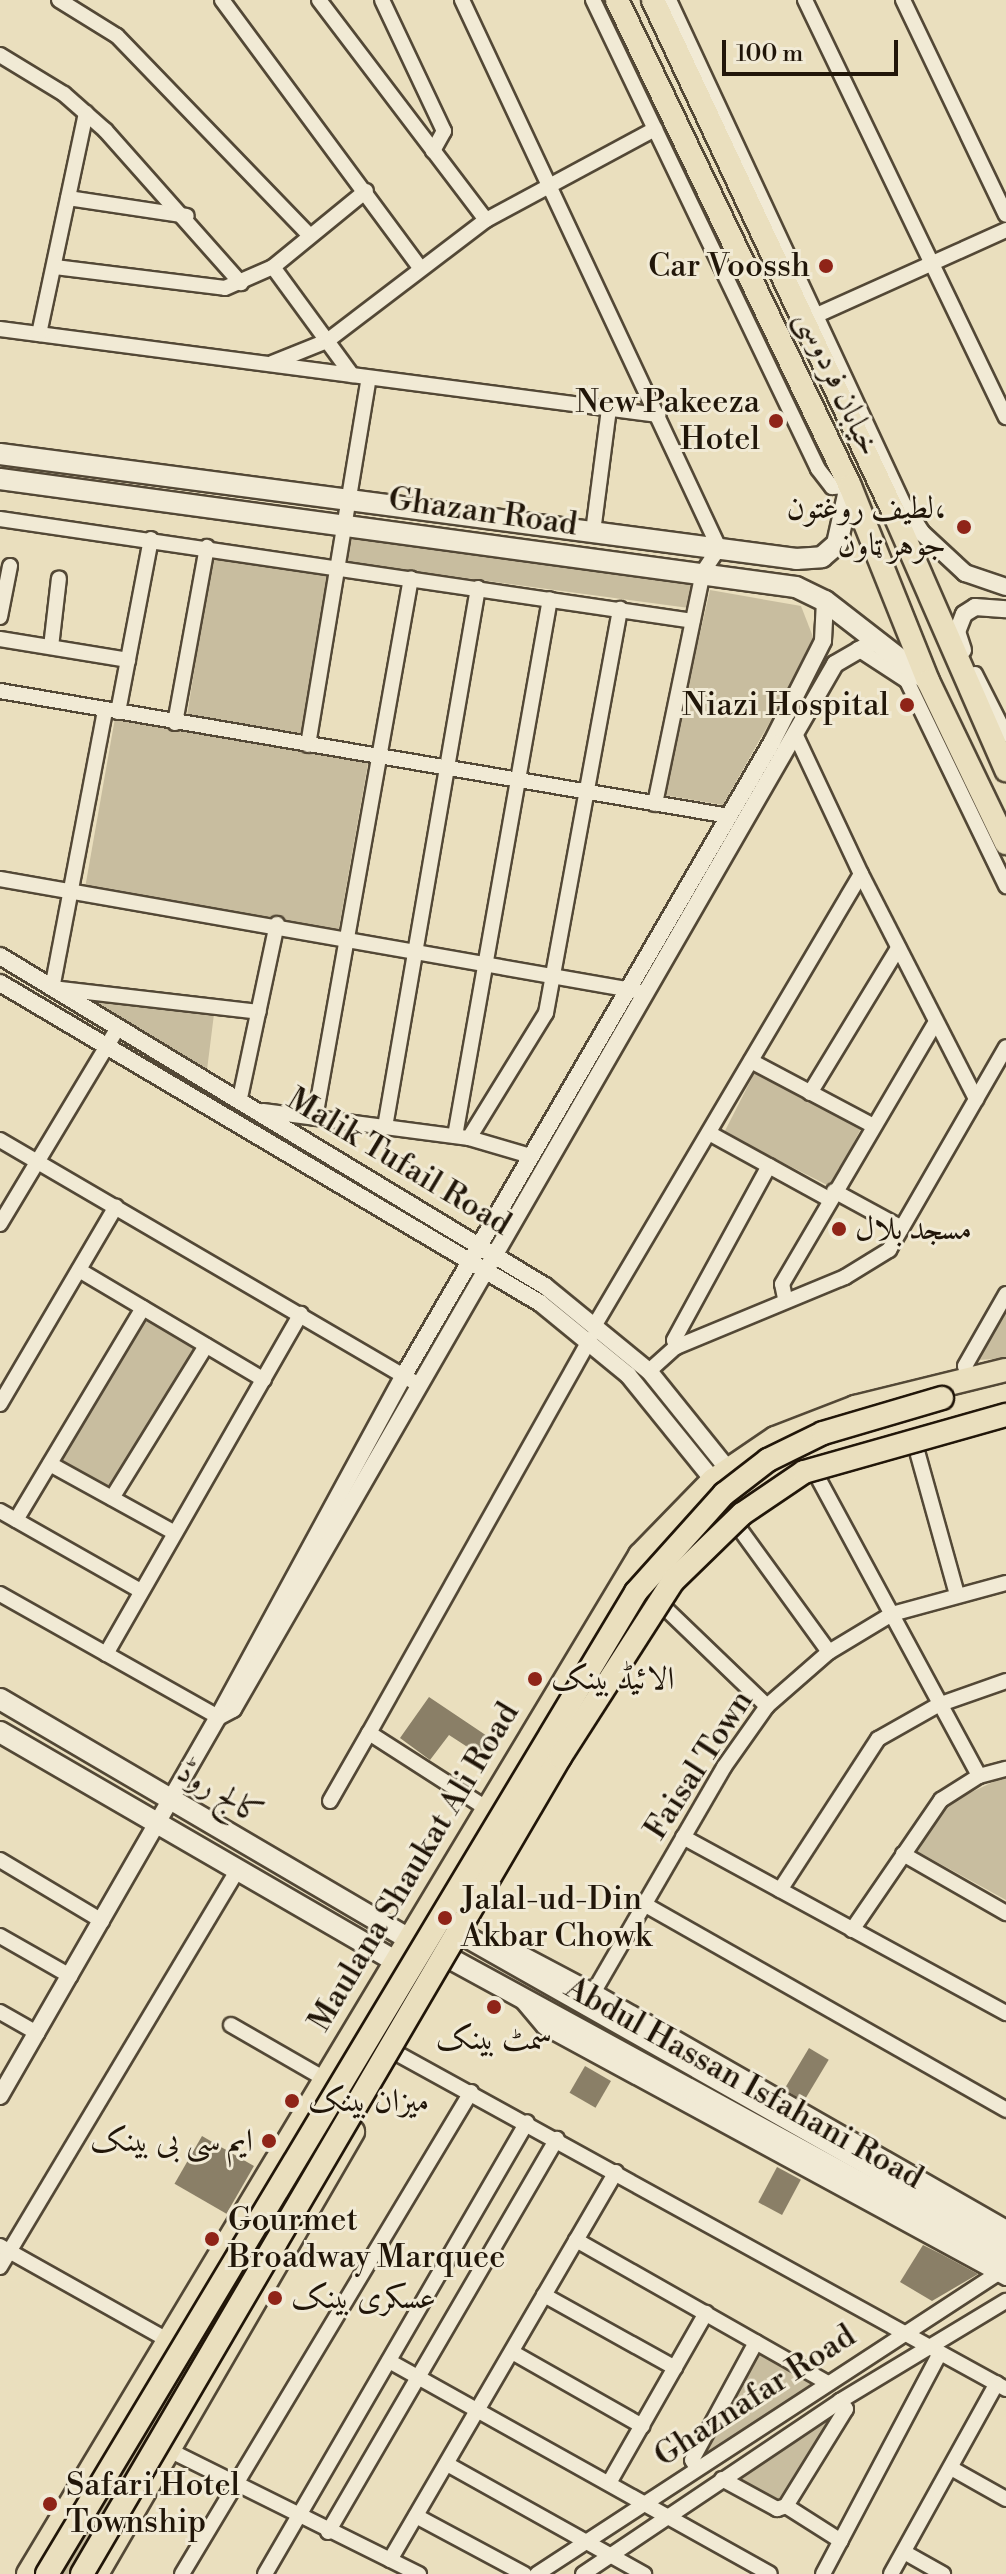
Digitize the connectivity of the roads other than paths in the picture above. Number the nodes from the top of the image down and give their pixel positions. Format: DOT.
graph roads {
  1 [pos="60,0"];
  2 [pos="222,0"];
  3 [pos="382,0"];
  4 [pos="462,0"];
  5 [pos="593,0"];
  6 [pos="617,0"];
  7 [pos="653,0"];
  8 [pos="669,0"];
  9 [pos="805,0"];
  10 [pos="903,0"];
  11 [pos="323,1"];
  12 [pos="0,55"];
  13 [pos="86,113"];
  14 [pos="708,116"];
  15 [pos="678,125"];
  16 [pos="655,129"];
  17 [pos="433,151"];
  18 [pos="550,183"];
  19 [pos="366,191"];
  20 [pos="68,198"];
  21 [pos="1006,215"];
  22 [pos="187,216"];
  23 [pos="486,220"];
  24 [pos="1006,230"];
  25 [pos="309,235"];
  26 [pos="931,264"];
  27 [pos="419,266"];
  28 [pos="55,267"];
  29 [pos="273,267"];
  30 [pos="782,271"];
  31 [pos="755,281"];
  32 [pos="241,283"];
  33 [pos="817,315"];
  34 [pos="0,329"];
  35 [pos="39,334"];
  36 [pos="327,341"];
  37 [pos="270,363"];
  38 [pos="352,375"];
  39 [pos="369,378"];
  40 [pos="609,409"];
  41 [pos="658,415"];
  42 [pos="1006,417"];
  43 [pos="0,454"];
  44 [pos="0,479"];
  45 [pos="850,486"];
  46 [pos="352,500"];
  47 [pos="899,509"];
  48 [pos="0,519"];
  49 [pos="346,524"];
  50 [pos="593,532"];
  51 [pos="151,539"];
  52 [pos="207,547"];
  53 [pos="719,548"];
  54 [pos="10,566"];
  55 [pos="339,567"];
  56 [pos="703,572"];
  57 [pos="59,578"];
  58 [pos="411,578"];
  59 [pos="1006,587"];
  60 [pos="478,588"];
  61 [pos="550,599"];
  62 [pos="825,601"];
  63 [pos="620,609"];
  64 [pos="1006,609"];
  65 [pos="0,617"];
  66 [pos="693,621"];
  67 [pos="0,639"];
  68 [pos="866,646"];
  69 [pos="51,647"];
  70 [pos="958,655"];
  71 [pos="128,660"];
  72 [pos="928,681"];
  73 [pos="0,691"];
  74 [pos="111,712"];
  75 [pos="175,723"];
  76 [pos="1006,735"];
  77 [pos="796,736"];
  78 [pos="308,745"];
  79 [pos="375,755"];
  80 [pos="448,765"];
  81 [pos="1006,770"];
  82 [pos="518,778"];
  83 [pos="587,792"];
  84 [pos="655,804"];
  85 [pos="729,816"];
  86 [pos="1006,843"];
  87 [pos="861,874"];
  88 [pos="0,879"];
  89 [pos="1006,886"];
  90 [pos="71,891"];
  91 [pos="277,924"];
  92 [pos="346,936"];
  93 [pos="416,948"];
  94 [pos="898,948"];
  95 [pos="0,956"];
  96 [pos="486,960"];
  97 [pos="554,971"];
  98 [pos="0,983"];
  99 [pos="627,986"];
  100 [pos="52,988"];
  101 [pos="648,996"];
  102 [pos="259,1012"];
  103 [pos="934,1025"];
  104 [pos="118,1028"];
  105 [pos="107,1046"];
  106 [pos="1006,1047"];
  107 [pos="751,1061"];
  108 [pos="810,1093"];
  109 [pos="240,1098"];
  110 [pos="976,1099"];
  111 [pos="263,1111"];
  112 [pos="315,1118"];
  113 [pos="872,1125"];
  114 [pos="385,1127"];
  115 [pos="709,1133"];
  116 [pos="462,1137"];
  117 [pos="0,1140"];
  118 [pos="530,1156"];
  119 [pos="38,1162"];
  120 [pos="769,1166"];
  121 [pos="832,1195"];
  122 [pos="116,1206"];
  123 [pos="0,1224"];
  124 [pos="902,1228"];
  125 [pos="475,1250"];
  126 [pos="491,1260"];
  127 [pos="79,1270"];
  128 [pos="1006,1294"];
  129 [pos="785,1298"];
  130 [pos="143,1308"];
  131 [pos="301,1314"];
  132 [pos="593,1331"];
  133 [pos="206,1346"];
  134 [pos="676,1347"];
  135 [pos="1006,1370"];
  136 [pos="649,1371"];
  137 [pos="404,1375"];
  138 [pos="968,1377"];
  139 [pos="264,1380"];
  140 [pos="1006,1385"];
  141 [pos="421,1386"];
  142 [pos="0,1404"];
  143 [pos="1006,1415"];
  144 [pos="1006,1428"];
  145 [pos="915,1444"];
  146 [pos="50,1464"];
  147 [pos="720,1474"];
  148 [pos="817,1476"];
  149 [pos="112,1498"];
  150 [pos="0,1511"];
  151 [pos="16,1520"];
  152 [pos="739,1528"];
  153 [pos="173,1532"];
  154 [pos="1006,1583"];
  155 [pos="141,1591"];
  156 [pos="0,1594"];
  157 [pos="957,1594"];
  158 [pos="664,1607"];
  159 [pos="892,1614"];
  160 [pos="589,1632"];
  161 [pos="829,1652"];
  162 [pos="106,1654"];
  163 [pos="628,1662"];
  164 [pos="1006,1681"];
  165 [pos="553,1696"];
  166 [pos="0,1699"];
  167 [pos="938,1705"];
  168 [pos="767,1706"];
  169 [pos="596,1715"];
  170 [pos="218,1717"];
  171 [pos="0,1732"];
  172 [pos="369,1733"];
  173 [pos="1006,1769"];
  174 [pos="979,1776"];
  175 [pos="172,1800"];
  176 [pos="330,1801"];
  177 [pos="486,1808"];
  178 [pos="160,1824"];
  179 [pos="683,1837"];
  180 [pos="903,1854"];
  181 [pos="0,1860"];
  182 [pos="238,1870"];
  183 [pos="780,1890"];
  184 [pos="644,1904"];
  185 [pos="1006,1913"];
  186 [pos="102,1921"];
  187 [pos="852,1930"];
  188 [pos="0,1936"];
  189 [pos="465,1936"];
  190 [pos="409,1939"];
  191 [pos="451,1959"];
  192 [pos="396,1962"];
  193 [pos="70,1976"];
  194 [pos="589,1999"];
  195 [pos="0,2012"];
  196 [pos="1006,2013"];
  197 [pos="231,2025"];
  198 [pos="37,2033"];
  199 [pos="398,2054"];
  200 [pos="325,2079"];
  201 [pos="1,2091"];
  202 [pos="471,2092"];
  203 [pos="1006,2110"];
  204 [pos="527,2122"];
  205 [pos="557,2139"];
  206 [pos="616,2172"];
  207 [pos="265,2180"];
  208 [pos="304,2217"];
  209 [pos="1006,2228"];
  210 [pos="576,2240"];
  211 [pos="1006,2243"];
  212 [pos="225,2247"];
  213 [pos="4,2249"];
  214 [pos="276,2265"];
  215 [pos="0,2267"];
  216 [pos="1004,2271"];
  217 [pos="544,2295"];
  218 [pos="1006,2301"];
  219 [pos="706,2313"];
  220 [pos="902,2335"];
  221 [pos="166,2339"];
  222 [pos="756,2342"];
  223 [pos="925,2347"];
  224 [pos="512,2352"];
  225 [pos="939,2355"];
  226 [pos="389,2361"];
  227 [pos="675,2368"];
  228 [pos="416,2376"];
  229 [pos="826,2382"];
  230 [pos="1001,2386"];
  231 [pos="840,2401"];
  232 [pos="478,2409"];
  233 [pos="642,2426"];
  234 [pos="171,2451"];
  235 [pos="447,2464"];
  236 [pos="697,2468"];
  237 [pos="951,2468"];
  238 [pos="722,2479"];
  239 [pos="609,2483"];
  240 [pos="236,2486"];
  241 [pos="1006,2499"];
  242 [pos="645,2502"];
  243 [pos="786,2506"];
  244 [pos="416,2516"];
  245 [pos="672,2516"];
  246 [pos="297,2517"];
  247 [pos="328,2532"];
  248 [pos="841,2541"];
  249 [pos="587,2542"];
  250 [pos="904,2552"];
  251 [pos="613,2555"];
  252 [pos="390,2560"];
  253 [pos="28,2574"];
  254 [pos="47,2574"];
  255 [pos="82,2574"];
  256 [pos="97,2574"];
  257 [pos="182,2574"];
  258 [pos="265,2574"];
  259 [pos="419,2574"];
  260 [pos="524,2574"];
  261 [pos="537,2574"];
  262 [pos="583,2574"];
  263 [pos="644,2574"];
  264 [pos="770,2574"];
  265 [pos="823,2574"];
  266 [pos="891,2574"];
  267 [pos="943,2574"];
  1 -- 25 [label="street"];
  2 -- 19 [label="street"];
  3 -- 17 [label="street"];
  4 -- 18 [label="street"];
  5 -- 16 [label="street"];
  6 -- 15 [label="main road, خیابان فردوسی"];
  7 -- 14 [label="main road, خیابان فردوسی"];
  8 -- 33 [label="street"];
  9 -- 26 [label="street"];
  10 -- 21 [label="street"];
  11 -- 17 [label="street"];
  12 -- 13 [label="street"];
  13 -- 20 [label="street"];
  13 -- 22 [label="street"];
  14 -- 15 [label="main road"];
  14 -- 30 [label="main road, خیابان فردوسی"];
  15 -- 31 [label="main road, خیابان فردوسی"];
  16 -- 18 [label="street"];
  16 -- 45 [label="street"];
  17 -- 23 [label="street"];
  18 -- 23 [label="street"];
  18 -- 41 [label="street"];
  19 -- 25 [label="street"];
  19 -- 27 [label="street"];
  20 -- 22 [label="street"];
  20 -- 28 [label="street"];
  22 -- 32 [label="street"];
  23 -- 27 [label="street"];
  24 -- 26 [label="street"];
  25 -- 29 [label="street"];
  26 -- 33 [label="street"];
  26 -- 42 [label="street"];
  27 -- 36 [label="street"];
  28 -- 32 [label="street"];
  28 -- 35 [label="street"];
  29 -- 32 [label="street"];
  29 -- 36 [label="street"];
  30 -- 31 [label="main road"];
  30 -- 47 [label="main road, خیابان فردوسی"];
  31 -- 45 [label="main road, خیابان فردوسی"];
  33 -- 47 [label="street"];
  34 -- 35 [label="street"];
  35 -- 37 [label="street"];
  36 -- 37 [label="street"];
  36 -- 38 [label="street"];
  37 -- 38 [label="street"];
  38 -- 39 [label="street"];
  39 -- 40 [label="street"];
  39 -- 46 [label="street"];
  40 -- 41 [label="street"];
  40 -- 50 [label="street"];
  41 -- 53 [label="street"];
  43 -- 46 [label="main road, Ghazan Road"];
  44 -- 49 [label="main road, Ghazan Road"];
  45 -- 53 [label="main road, Ghazan Road"];
  45 -- 72 [label="main road, خیابان فردوسی"];
  46 -- 49 [label="street"];
  46 -- 50 [label="main road, Ghazan Road"];
  47 -- 59 [label="street"];
  47 -- 70 [label="main road, خیابان فردوسی"];
  48 -- 51 [label="street"];
  49 -- 55 [label="street"];
  49 -- 56 [label="main road, Ghazan Road"];
  50 -- 53 [label="main road, Ghazan Road"];
  51 -- 52 [label="street"];
  51 -- 71 [label="street"];
  52 -- 55 [label="street"];
  52 -- 75 [label="street"];
  53 -- 56 [label="street"];
  54 -- 65 [label="street"];
  55 -- 58 [label="street"];
  55 -- 78 [label="street"];
  56 -- 62 [label="main road, Ghazan Road"];
  56 -- 66 [label="street"];
  57 -- 69 [label="street"];
  58 -- 60 [label="street"];
  58 -- 79 [label="street"];
  60 -- 61 [label="street"];
  60 -- 80 [label="street"];
  61 -- 63 [label="street"];
  61 -- 82 [label="street"];
  62 -- 68 [label="main road, Ghazan Road"];
  62 -- 85 [label="street"];
  63 -- 66 [label="street"];
  63 -- 83 [label="street"];
  64 -- 70 [label="street"];
  66 -- 84 [label="street"];
  67 -- 69 [label="street"];
  68 -- 72 [label="main road, Ghazan Road"];
  68 -- 77 [label="street"];
  68 -- 89 [label="street"];
  69 -- 71 [label="street"];
  70 -- 76 [label="street"];
  70 -- 81 [label="main road, خیابان فردوسی"];
  71 -- 74 [label="street"];
  72 -- 86 [label="main road, خیابان فردوسی"];
  73 -- 74 [label="street"];
  74 -- 75 [label="street"];
  74 -- 90 [label="street"];
  75 -- 78 [label="street"];
  77 -- 87 [label="street"];
  77 -- 101 [label="street"];
  78 -- 79 [label="street"];
  79 -- 80 [label="street"];
  79 -- 92 [label="street"];
  80 -- 82 [label="street"];
  80 -- 93 [label="street"];
  82 -- 83 [label="street"];
  82 -- 96 [label="street"];
  83 -- 84 [label="street"];
  83 -- 97 [label="street"];
  84 -- 85 [label="street"];
  85 -- 99 [label="street"];
  87 -- 94 [label="street"];
  87 -- 107 [label="street"];
  88 -- 90 [label="street"];
  90 -- 91 [label="street"];
  90 -- 100 [label="street"];
  91 -- 92 [label="street"];
  91 -- 102 [label="street"];
  92 -- 93 [label="street"];
  92 -- 112 [label="street"];
  93 -- 96 [label="street"];
  93 -- 114 [label="street"];
  94 -- 103 [label="street"];
  94 -- 108 [label="street"];
  95 -- 100 [label="street, Malik Tufail Road"];
  96 -- 97 [label="street"];
  96 -- 116 [label="street"];
  97 -- 99 [label="street"];
  97 -- 116 [label="street"];
  98 -- 105 [label="street, Malik Tufail Road"];
  99 -- 101 [label="street"];
  99 -- 118 [label="street"];
  100 -- 102 [label="street"];
  100 -- 104 [label="street, Malik Tufail Road"];
  101 -- 126 [label="street"];
  102 -- 109 [label="street"];
  103 -- 110 [label="street"];
  103 -- 113 [label="street"];
  104 -- 105 [label="street"];
  104 -- 109 [label="street, Malik Tufail Road"];
  105 -- 119 [label="street"];
  105 -- 125 [label="street, Malik Tufail Road"];
  106 -- 110 [label="street"];
  107 -- 108 [label="street"];
  107 -- 115 [label="street"];
  108 -- 113 [label="street"];
  109 -- 111 [label="street, Malik Tufail Road"];
  110 -- 124 [label="street"];
  111 -- 112 [label="street"];
  111 -- 125 [label="street, Malik Tufail Road"];
  112 -- 114 [label="street"];
  113 -- 121 [label="street"];
  114 -- 116 [label="street"];
  115 -- 120 [label="street"];
  115 -- 132 [label="street"];
  116 -- 118 [label="street"];
  117 -- 119 [label="street"];
  118 -- 125 [label="street"];
  119 -- 122 [label="street"];
  119 -- 123 [label="street"];
  120 -- 121 [label="street"];
  120 -- 134 [label="street"];
  121 -- 124 [label="street"];
  121 -- 129 [label="street"];
  122 -- 127 [label="street"];
  122 -- 131 [label="street"];
  124 -- 129 [label="street"];
  125 -- 126 [label="street, Malik Tufail Road"];
  125 -- 137 [label="street"];
  126 -- 132 [label="street, Malik Tufail Road"];
  126 -- 141 [label="street"];
  127 -- 130 [label="street"];
  127 -- 142 [label="street"];
  128 -- 138 [label="street"];
  129 -- 134 [label="street"];
  130 -- 133 [label="street"];
  130 -- 146 [label="street"];
  131 -- 137 [label="street"];
  131 -- 139 [label="street"];
  132 -- 136 [label="street, Malik Tufail Road"];
  132 -- 147 [label="street, Malik Tufail Road"];
  132 -- 172 [label="street"];
  133 -- 139 [label="street"];
  133 -- 149 [label="street"];
  134 -- 136 [label="street"];
  135 -- 138 [label="main road, Maulana Shaukat Ali Road"];
  136 -- 147 [label="street, Malik Tufail Road"];
  137 -- 141 [label="street"];
  137 -- 170 [label="street"];
  138 -- 147 [label="main road, Maulana Shaukat Ali Road"];
  139 -- 153 [label="street"];
  140 -- 254 [label="main road, bridge"];
  141 -- 170 [label="street"];
  143 -- 255 [label="main road, bridge"];
  144 -- 145 [label="main road"];
  145 -- 148 [label="main road"];
  145 -- 157 [label="street"];
  146 -- 149 [label="street"];
  146 -- 151 [label="street"];
  147 -- 160 [label="main road, Maulana Shaukat Ali Road"];
  148 -- 152 [label="main road"];
  148 -- 159 [label="street"];
  149 -- 153 [label="street"];
  150 -- 151 [label="street"];
  151 -- 155 [label="street"];
  152 -- 158 [label="main road"];
  152 -- 161 [label="street"];
  153 -- 155 [label="street"];
  154 -- 157 [label="street, Faisal Town"];
  155 -- 162 [label="street"];
  156 -- 162 [label="street"];
  157 -- 159 [label="street, Faisal Town"];
  158 -- 163 [label="main road"];
  158 -- 168 [label="street"];
  159 -- 161 [label="street, Faisal Town"];
  159 -- 167 [label="street"];
  160 -- 163 [label="main road"];
  160 -- 165 [label="main road, Maulana Shaukat Ali Road"];
  161 -- 168 [label="street, Faisal Town"];
  162 -- 170 [label="street"];
  163 -- 169 [label="main road"];
  164 -- 167 [label="street"];
  165 -- 169 [label="main road"];
  165 -- 177 [label="main road, Maulana Shaukat Ali Road"];
  166 -- 175 [label="main road, کالج روڈ"];
  167 -- 174 [label="street"];
  167 -- 183 [label="street"];
  168 -- 179 [label="street, Faisal Town"];
  169 -- 189 [label="main road"];
  170 -- 175 [label="street"];
  171 -- 178 [label="main road, کالج روڈ"];
  172 -- 176 [label="street"];
  172 -- 177 [label="street"];
  173 -- 174 [label="street"];
  174 -- 180 [label="street"];
  175 -- 178 [label="street"];
  175 -- 190 [label="main road, کالج روڈ"];
  177 -- 190 [label="main road, Maulana Shaukat Ali Road"];
  178 -- 182 [label="main road, کالج روڈ"];
  178 -- 186 [label="street"];
  179 -- 183 [label="street"];
  179 -- 184 [label="street, Faisal Town"];
  180 -- 185 [label="street"];
  180 -- 187 [label="street"];
  181 -- 186 [label="street"];
  182 -- 192 [label="main road, کالج روڈ"];
  182 -- 213 [label="street"];
  183 -- 187 [label="street"];
  184 -- 194 [label="street, Faisal Town"];
  184 -- 203 [label="street"];
  186 -- 193 [label="street"];
  187 -- 196 [label="street"];
  188 -- 193 [label="street"];
  189 -- 191 [label="main road"];
  189 -- 194 [label="main road, Abdul Hassan Isfahani Road"];
  190 -- 192 [label="main road, Maulana Shaukat Ali Road"];
  191 -- 199 [label="main road"];
  191 -- 216 [label="main road, Abdul Hassan Isfahani Road"];
  192 -- 200 [label="main road, Maulana Shaukat Ali Road"];
  193 -- 198 [label="street"];
  194 -- 209 [label="street"];
  194 -- 211 [label="main road, Abdul Hassan Isfahani Road"];
  195 -- 198 [label="street"];
  197 -- 200 [label="street"];
  198 -- 201 [label="street"];
  199 -- 202 [label="street"];
  199 -- 208 [label="main road"];
  200 -- 207 [label="main road, Maulana Shaukat Ali Road"];
  202 -- 204 [label="street"];
  202 -- 240 [label="street"];
  204 -- 205 [label="street"];
  204 -- 226 [label="street"];
  205 -- 206 [label="street"];
  205 -- 228 [label="street"];
  206 -- 210 [label="street"];
  206 -- 220 [label="street"];
  207 -- 208 [label="main road"];
  207 -- 212 [label="main road, Maulana Shaukat Ali Road"];
  208 -- 214 [label="main road"];
  210 -- 217 [label="street"];
  210 -- 219 [label="street"];
  212 -- 214 [label="main road"];
  212 -- 221 [label="main road, Maulana Shaukat Ali Road"];
  213 -- 215 [label="street"];
  213 -- 221 [label="street"];
  214 -- 234 [label="main road"];
  216 -- 220 [label="street, Ghaznafar Road"];
  217 -- 224 [label="street"];
  217 -- 227 [label="street"];
  218 -- 223 [label="street, Ghaznafar Road"];
  219 -- 222 [label="street"];
  219 -- 227 [label="street"];
  220 -- 223 [label="street"];
  220 -- 229 [label="street, Ghaznafar Road"];
  221 -- 253 [label="main road, Maulana Shaukat Ali Road"];
  222 -- 229 [label="street"];
  222 -- 236 [label="street"];
  223 -- 225 [label="street"];
  223 -- 231 [label="street, Ghaznafar Road"];
  224 -- 232 [label="street"];
  224 -- 233 [label="street"];
  225 -- 230 [label="street"];
  225 -- 248 [label="street"];
  226 -- 228 [label="street"];
  226 -- 246 [label="street"];
  227 -- 233 [label="street"];
  228 -- 232 [label="street"];
  228 -- 247 [label="street"];
  229 -- 236 [label="street, Ghaznafar Road"];
  230 -- 237 [label="street"];
  231 -- 238 [label="street, Ghaznafar Road"];
  231 -- 243 [label="street"];
  232 -- 235 [label="street"];
  232 -- 239 [label="street"];
  233 -- 239 [label="street"];
  234 -- 240 [label="street"];
  234 -- 256 [label="main road"];
  235 -- 244 [label="street"];
  235 -- 249 [label="street"];
  236 -- 242 [label="street, Ghaznafar Road"];
  237 -- 241 [label="street"];
  237 -- 250 [label="street"];
  238 -- 243 [label="street"];
  238 -- 245 [label="street, Ghaznafar Road"];
  239 -- 242 [label="street"];
  240 -- 246 [label="street"];
  240 -- 257 [label="street"];
  242 -- 245 [label="street"];
  242 -- 249 [label="street, Ghaznafar Road"];
  243 -- 248 [label="street"];
  244 -- 252 [label="street"];
  244 -- 260 [label="street"];
  245 -- 251 [label="street, Ghaznafar Road"];
  245 -- 264 [label="street"];
  246 -- 247 [label="street"];
  246 -- 258 [label="street"];
  247 -- 252 [label="street"];
  248 -- 265 [label="street"];
  249 -- 251 [label="street"];
  249 -- 261 [label="street, Ghaznafar Road"];
  250 -- 266 [label="street"];
  250 -- 267 [label="street"];
  251 -- 262 [label="street, Ghaznafar Road"];
  251 -- 263 [label="street"];
  252 -- 259 [label="street"];
}
